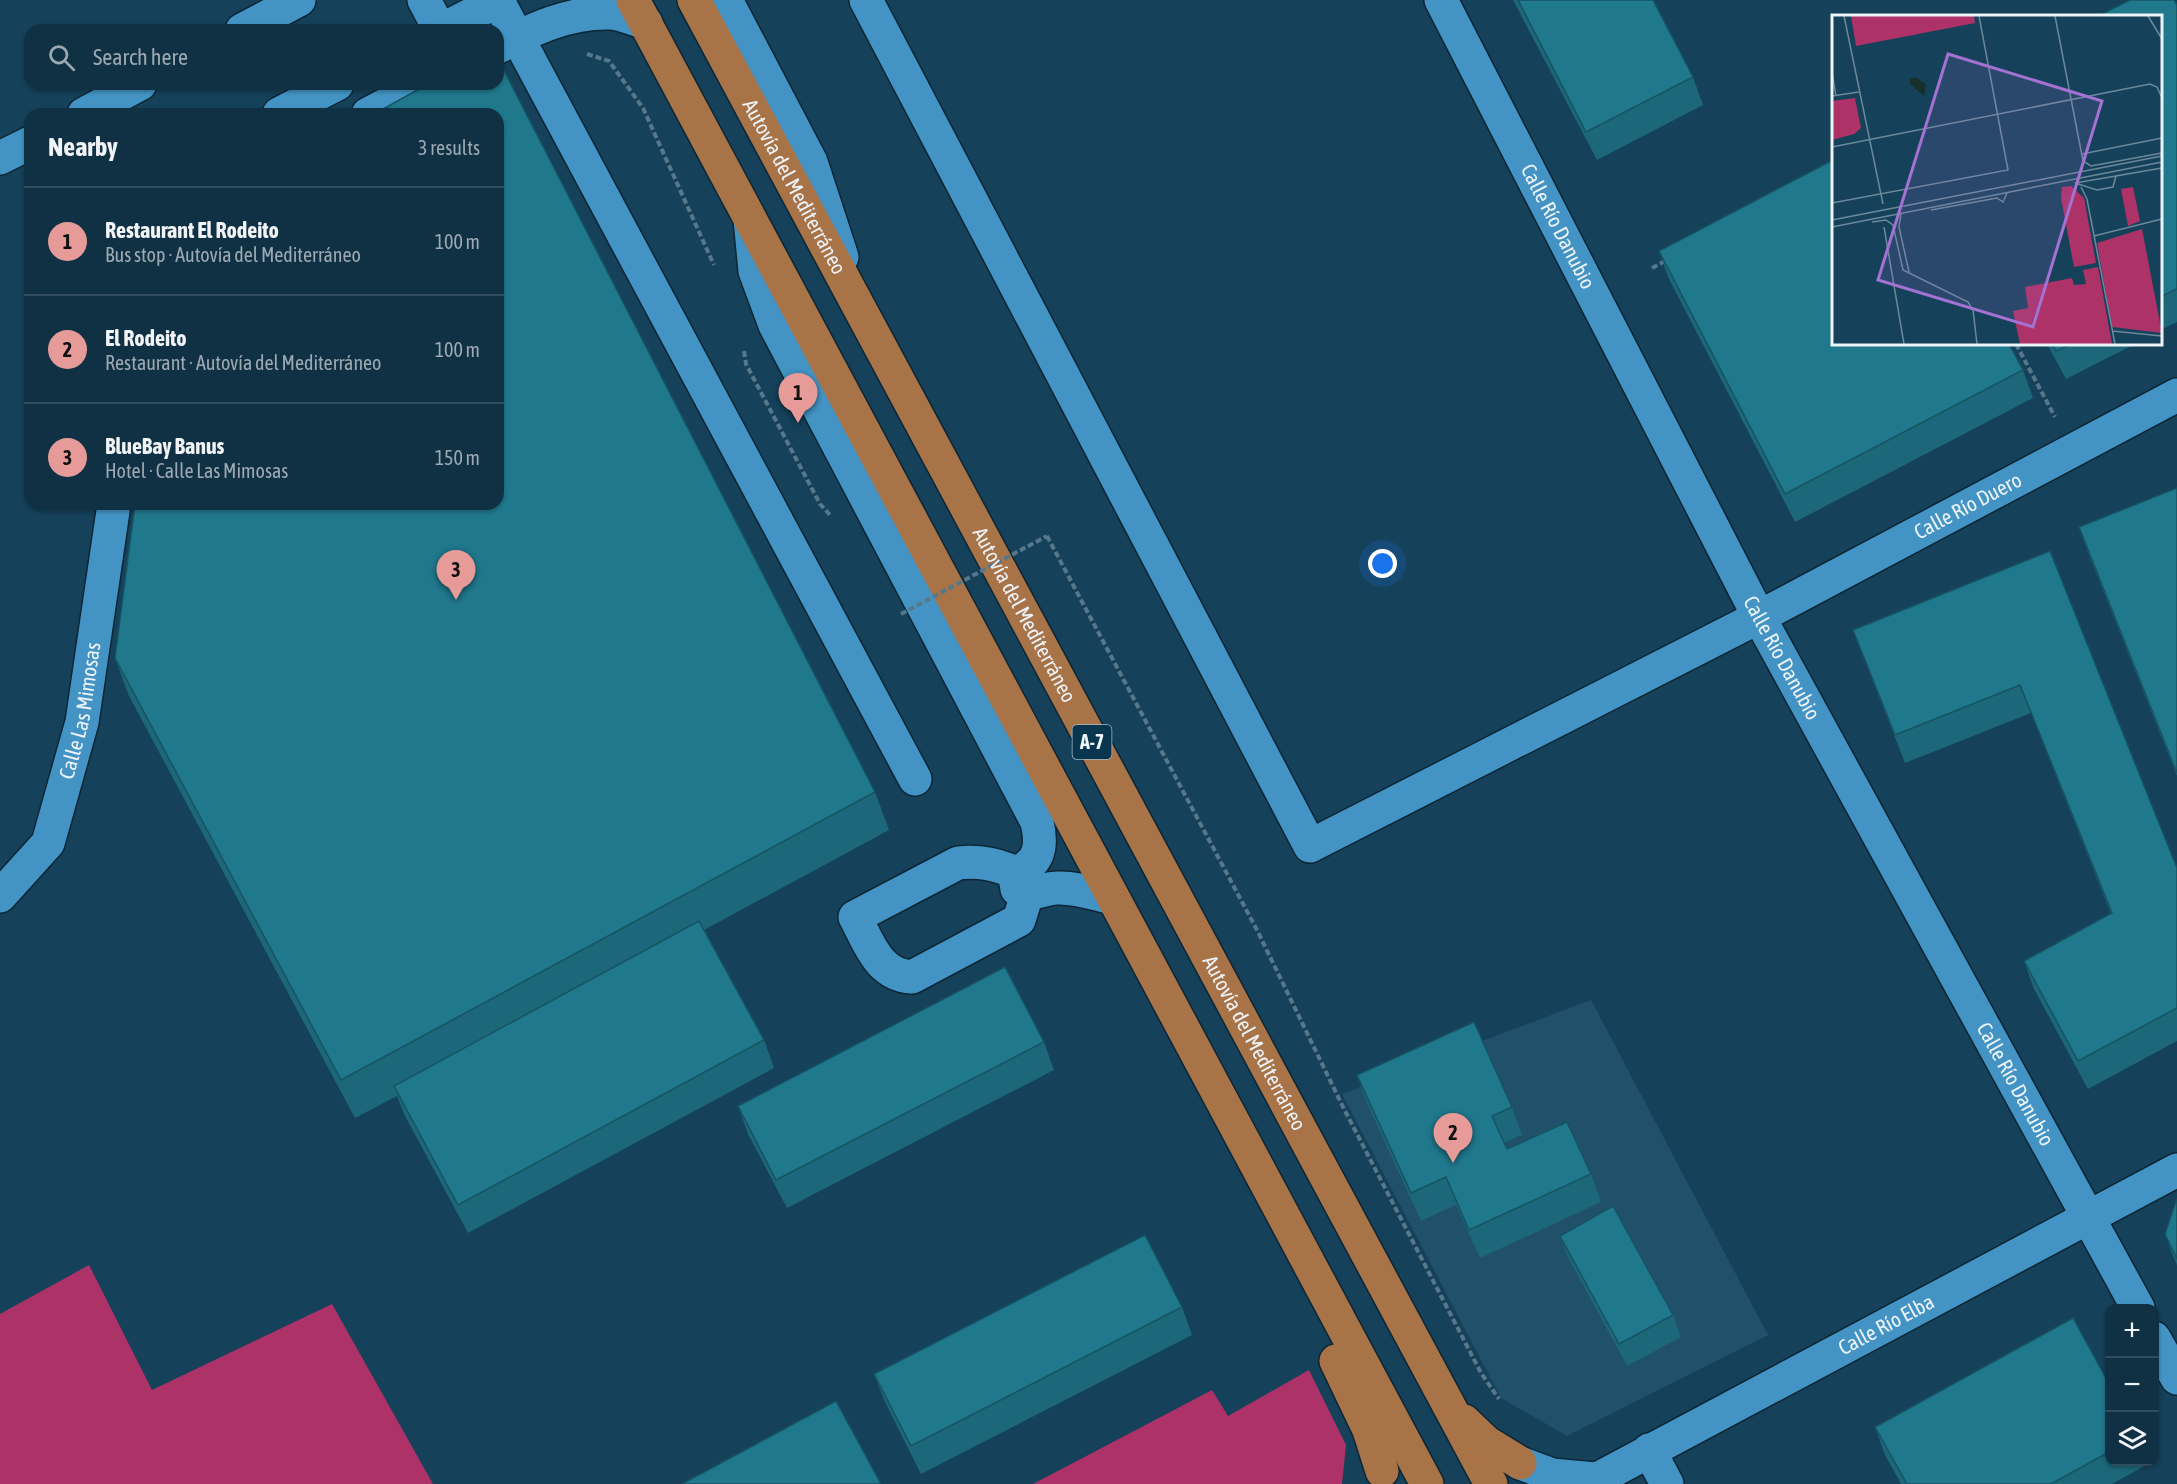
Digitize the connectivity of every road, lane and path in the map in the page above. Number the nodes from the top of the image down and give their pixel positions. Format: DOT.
graph roads {
  1 [pos="298,0"];
  2 [pos="424,0"];
  3 [pos="694,0"];
  4 [pos="726,0"];
  5 [pos="866,0"];
  6 [pos="1441,0"];
  7 [pos="499,1"];
  8 [pos="639,12"];
  9 [pos="253,24"];
  10 [pos="438,24"];
  11 [pos="453,24"];
  12 [pos="508,42"];
  13 [pos="129,90"];
  14 [pos="325,90"];
  15 [pos="414,90"];
  16 [pos="95,108"];
  17 [pos="291,108"];
  18 [pos="379,108"];
  19 [pos="24,145"];
  20 [pos="0,158"];
  21 [pos="750,219"];
  22 [pos="1672,258"];
  23 [pos="1652,268"];
  24 [pos="860,310"];
  25 [pos="2017,345"];
  26 [pos="2177,395"];
  27 [pos="2072,450"];
  28 [pos="113,510"];
  29 [pos="901,614"];
  30 [pos="1760,617"];
  31 [pos="915,779"];
  32 [pos="0,896"];
  33 [pos="1113,898"];
  34 [pos="1206,1072"];
  35 [pos="2177,1170"];
  36 [pos="2086,1218"];
  37 [pos="2136,1304"];
  38 [pos="2159,1347"];
  39 [pos="2177,1378"];
  40 [pos="1500,1401"];
  41 [pos="1449,1405"];
  42 [pos="1649,1450"];
  43 [pos="1520,1463"];
  44 [pos="1382,1480"];
  45 [pos="1591,1482"];
  46 [pos="1427,1484"];
  47 [pos="1491,1484"];
  48 [pos="1667,1484"];
  1 -- 9 [label="street"];
  2 -- 10 [label="street"];
  3 -- 24 [label="highway, Autovía del Mediterráneo / A-7"];
  4 -- 24 [label="street"];
  5 -- 30 [label="street, Calle Río Duero"];
  6 -- 30 [label="street, Calle Río Danubio"];
  7 -- 11 [label="street"];
  7 -- 12 [label="street"];
  8 -- 12 [label="street"];
  8 -- 21 [label="highway, A-7"];
  12 -- 31 [label="street"];
  13 -- 16 [label="street"];
  14 -- 17 [label="street"];
  15 -- 18 [label="street"];
  19 -- 20 [label="street"];
  21 -- 33 [label="highway, A-7"];
  21 -- 33 [label="street"];
  22 -- 23 [label="path"];
  24 -- 41 [label="highway, Autovía del Mediterráneo / A-7"];
  25 -- 27 [label="path"];
  26 -- 27 [label="street, Calle Río Duero"];
  27 -- 30 [label="street, Calle Río Duero"];
  28 -- 32 [label="street, Calle Las Mimosas"];
  29 -- 40 [label="path, bridge"];
  30 -- 36 [label="street, Calle Río Danubio"];
  33 -- 34 [label="highway, A-7"];
  34 -- 44 [label="highway"];
  34 -- 46 [label="highway, A-7"];
  35 -- 36 [label="street, Calle Río Elba"];
  36 -- 37 [label="street, Calle Río Danubio"];
  36 -- 42 [label="street, Calle Río Elba"];
  38 -- 39 [label="street"];
  41 -- 43 [label="highway"];
  41 -- 47 [label="highway, Autovía del Mediterráneo / A-7"];
  42 -- 45 [label="street, Calle Río Elba"];
  42 -- 48 [label="street"];
  43 -- 45 [label="street"];
}
